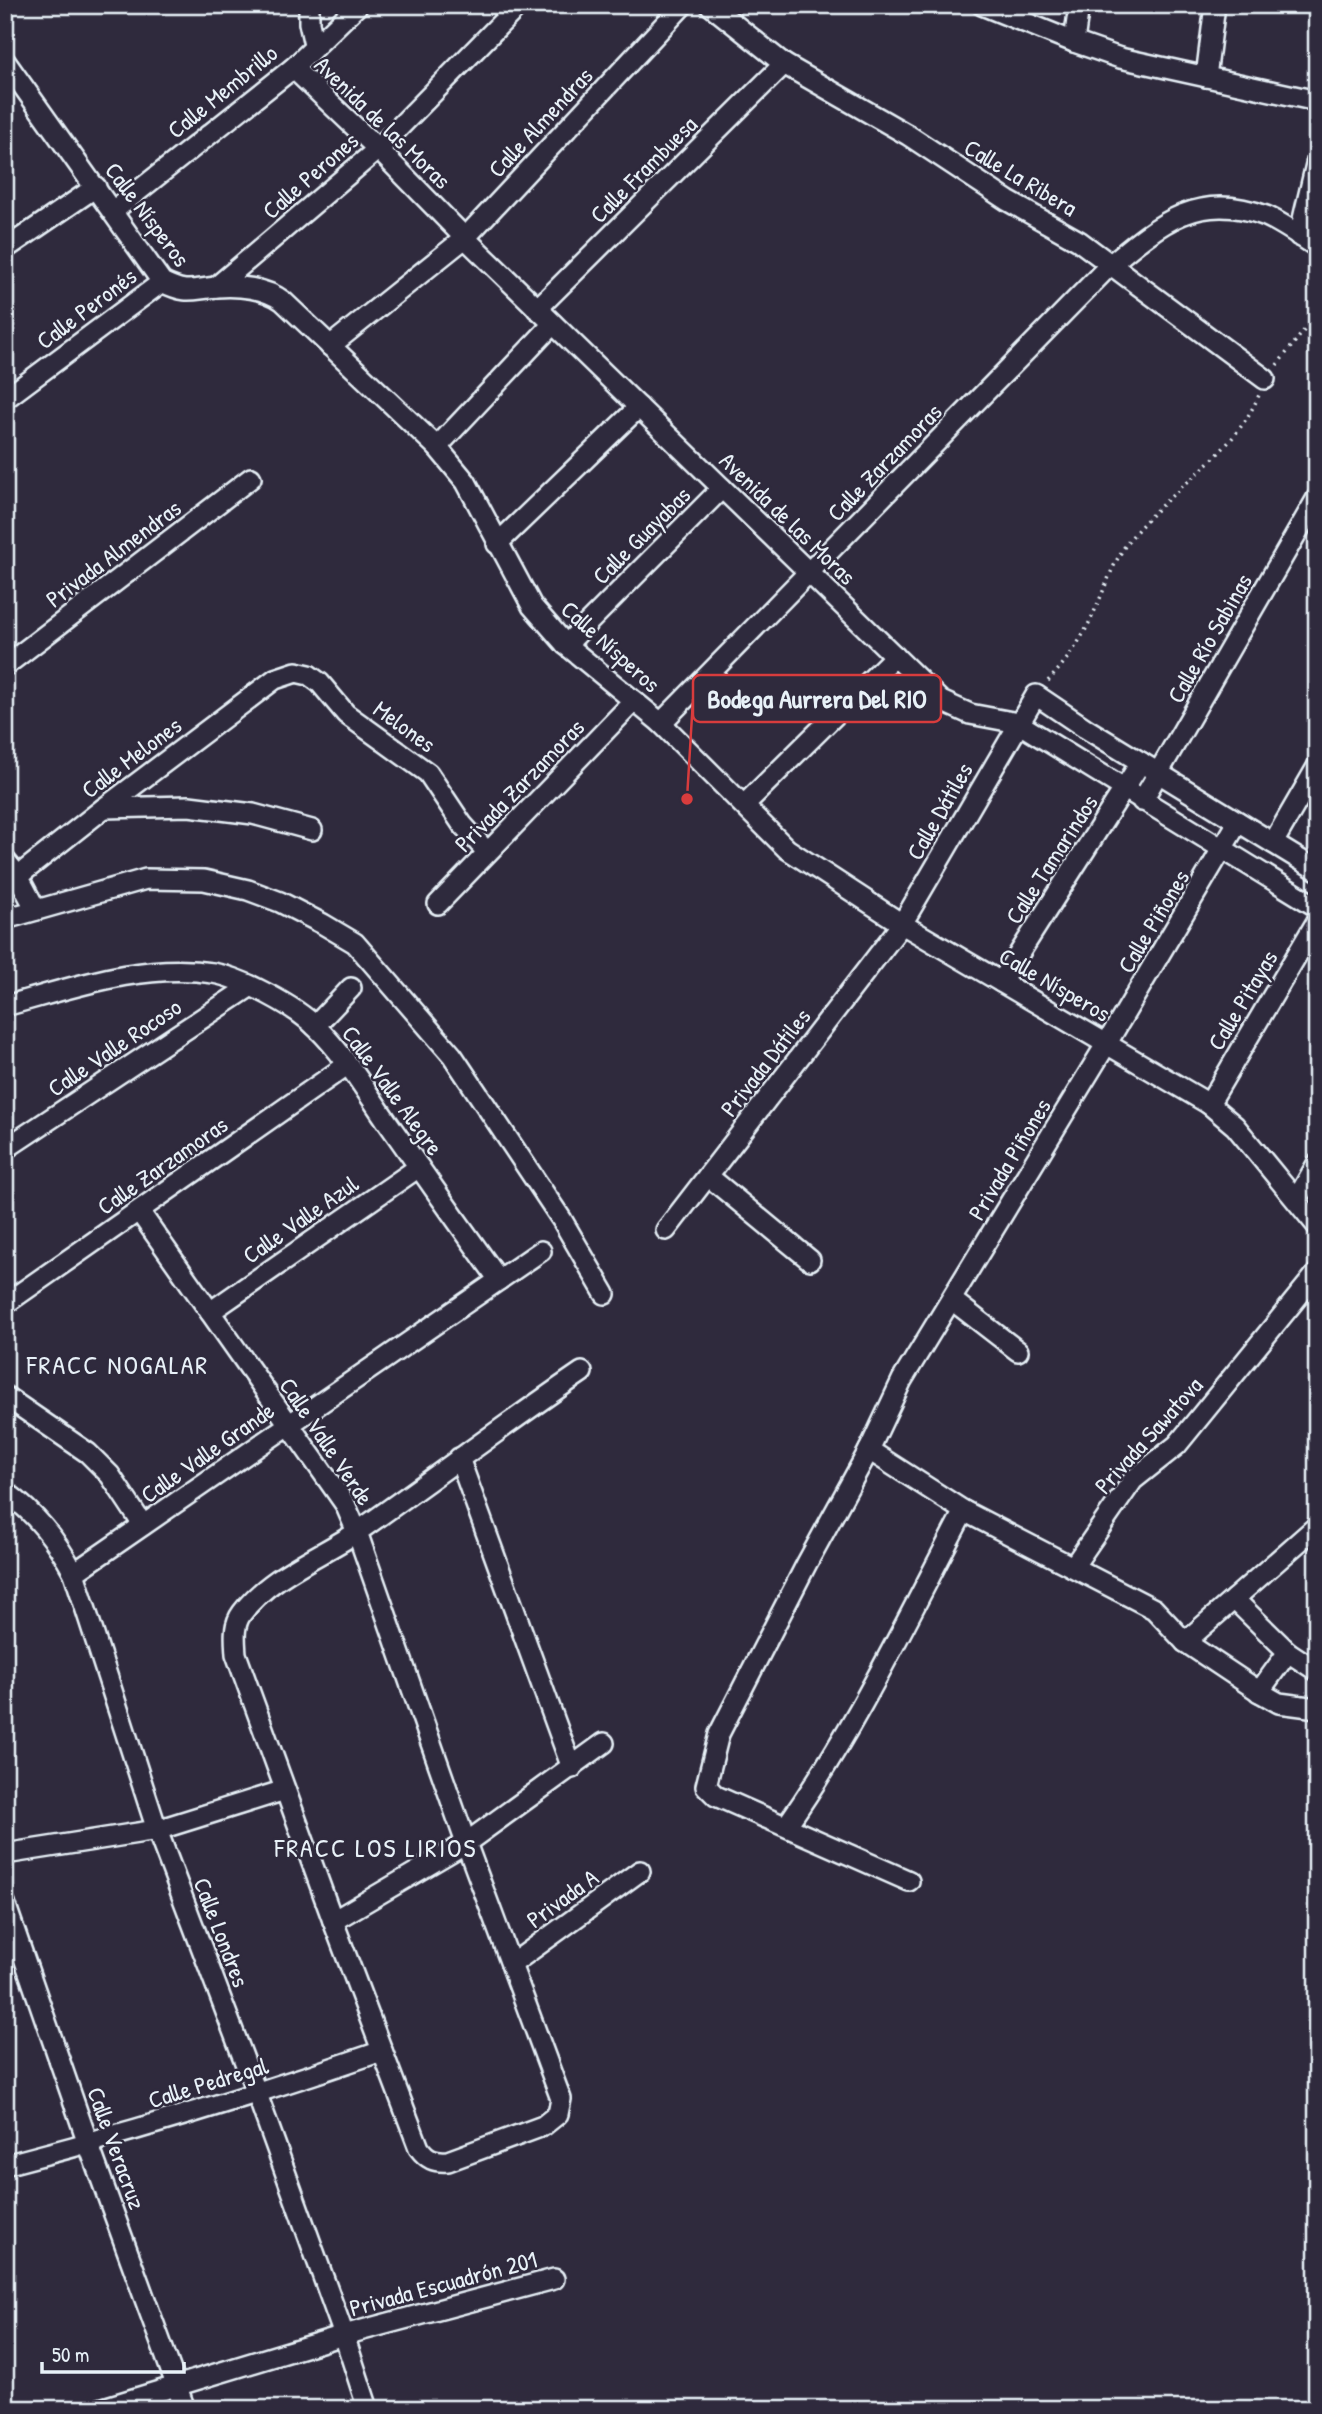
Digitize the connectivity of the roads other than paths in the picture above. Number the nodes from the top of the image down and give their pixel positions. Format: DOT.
graph roads {
  1 [pos="309,5"];
  2 [pos="358,5"];
  3 [pos="519,5"];
  4 [pos="683,5"];
  5 [pos="710,5"];
  6 [pos="982,5"];
  7 [pos="1079,5"];
  8 [pos="1215,5"];
  9 [pos="1074,42"];
  10 [pos="314,46"];
  11 [pos="5,61"];
  12 [pos="784,64"];
  13 [pos="293,68"];
  14 [pos="1206,76"];
  15 [pos="1317,101"];
  16 [pos="378,149"];
  17 [pos="1317,160"];
  18 [pos="96,187"];
  19 [pos="113,211"];
  20 [pos="1299,236"];
  21 [pos="465,238"];
  22 [pos="1317,247"];
  23 [pos="5,249"];
  24 [pos="1111,264"];
  25 [pos="162,282"];
  26 [pos="216,287"];
  27 [pos="537,309"];
  28 [pos="553,324"];
  29 [pos="330,346"];
  30 [pos="1265,379"];
  31 [pos="5,399"];
  32 [pos="639,407"];
  33 [pos="437,447"];
  34 [pos="251,478"];
  35 [pos="722,488"];
  36 [pos="1317,498"];
  37 [pos="497,544"];
  38 [pos="810,573"];
  39 [pos="566,645"];
  40 [pos="895,656"];
  41 [pos="5,666"];
  42 [pos="275,680"];
  43 [pos="634,701"];
  44 [pos="661,723"];
  45 [pos="1018,723"];
  46 [pos="1141,762"];
  47 [pos="1317,767"];
  48 [pos="1159,773"];
  49 [pos="1124,790"];
  50 [pos="1142,801"];
  51 [pos="744,805"];
  52 [pos="104,808"];
  53 [pos="1238,822"];
  54 [pos="312,830"];
  55 [pos="1273,843"];
  56 [pos="1223,851"];
  57 [pos="487,852"];
  58 [pos="5,860"];
  59 [pos="1317,870"];
  60 [pos="18,876"];
  61 [pos="438,904"];
  62 [pos="1317,907"];
  63 [pos="36,910"];
  64 [pos="5,919"];
  65 [pos="1317,921"];
  66 [pos="902,923"];
  67 [pos="1001,982"];
  68 [pos="251,986"];
  69 [pos="351,988"];
  70 [pos="5,1006"];
  71 [pos="315,1026"];
  72 [pos="1107,1043"];
  73 [pos="348,1065"];
  74 [pos="1209,1104"];
  75 [pos="5,1149"];
  76 [pos="1317,1164"];
  77 [pos="419,1167"];
  78 [pos="708,1176"];
  79 [pos="1297,1199"];
  80 [pos="139,1211"];
  81 [pos="1317,1226"];
  82 [pos="666,1230"];
  83 [pos="541,1251"];
  84 [pos="810,1260"];
  85 [pos="1317,1273"];
  86 [pos="499,1280"];
  87 [pos="606,1294"];
  88 [pos="952,1300"];
  89 [pos="5,1304"];
  90 [pos="210,1312"];
  91 [pos="1018,1351"];
  92 [pos="582,1372"];
  93 [pos="5,1396"];
  94 [pos="288,1425"];
  95 [pos="869,1450"];
  96 [pos="459,1458"];
  97 [pos="5,1491"];
  98 [pos="964,1511"];
  99 [pos="143,1525"];
  100 [pos="1317,1525"];
  101 [pos="357,1532"];
  102 [pos="1073,1567"];
  103 [pos="74,1573"];
  104 [pos="1234,1599"];
  105 [pos="1185,1642"];
  106 [pos="1287,1652"];
  107 [pos="1317,1671"];
  108 [pos="1259,1692"];
  109 [pos="1317,1709"];
  110 [pos="604,1743"];
  111 [pos="572,1768"];
  112 [pos="285,1790"];
  113 [pos="787,1825"];
  114 [pos="157,1830"];
  115 [pos="466,1843"];
  116 [pos="5,1854"];
  117 [pos="640,1871"];
  118 [pos="909,1881"];
  119 [pos="5,1903"];
  120 [pos="333,1921"];
  121 [pos="512,1964"];
  122 [pos="382,2051"];
  123 [pos="257,2094"];
  124 [pos="88,2143"];
  125 [pos="5,2165"];
  126 [pos="554,2279"];
  127 [pos="344,2335"];
  128 [pos="177,2387"];
  129 [pos="100,2409"];
  130 [pos="185,2409"];
  131 [pos="368,2409"];
  1 -- 10 [label="street"];
  2 -- 10 [label="street, Calle Membrillo"];
  3 -- 16 [label="street, Calle Perones"];
  4 -- 21 [label="street, Calle Almendras"];
  5 -- 12 [label="street, Calle La Ribera"];
  6 -- 9 [label="street"];
  7 -- 9 [label="street"];
  8 -- 14 [label="street"];
  9 -- 14 [label="street"];
  10 -- 13 [label="street, Calle Membrillo"];
  11 -- 18 [label="street, Calle Nísperos"];
  12 -- 24 [label="street, Calle La Ribera"];
  12 -- 27 [label="street, Calle Frambuesa"];
  13 -- 16 [label="street, Avenida de las Moras"];
  13 -- 19 [label="street, Calle Membrillo"];
  14 -- 15 [label="street"];
  16 -- 21 [label="street, Avenida de las Moras"];
  16 -- 26 [label="street, Calle Perones"];
  17 -- 20 [label="street"];
  18 -- 19 [label="street, Calle Nísperos"];
  18 -- 23 [label="street"];
  19 -- 25 [label="street, Calle Nísperos"];
  20 -- 22 [label="street"];
  20 -- 24 [label="street"];
  21 -- 27 [label="street, Avenida de las Moras"];
  21 -- 29 [label="street, Calle Almendras"];
  24 -- 30 [label="street, Calle La Ribera"];
  24 -- 38 [label="street, Calle Zarzamoras"];
  25 -- 26 [label="street, Calle Nísperos"];
  25 -- 31 [label="street, Calle Peronés"];
  26 -- 29 [label="street, Calle Nísperos"];
  27 -- 28 [label="street, Avenida de las Moras"];
  28 -- 32 [label="street, Avenida de las Moras"];
  28 -- 33 [label="street"];
  29 -- 33 [label="street, Calle Nísperos"];
  32 -- 35 [label="street, Avenida de las Moras"];
  32 -- 37 [label="street"];
  33 -- 37 [label="street, Calle Nísperos"];
  34 -- 41 [label="street, Privada Almendras"];
  35 -- 38 [label="street, Avenida de las Moras"];
  35 -- 39 [label="street, Calle Guayabas"];
  36 -- 48 [label="street, Calle Río Sabinas"];
  37 -- 39 [label="street, Calle Nísperos"];
  38 -- 40 [label="street, Avenida de las Moras"];
  38 -- 44 [label="street, Calle Zarzamoras"];
  39 -- 43 [label="street, Calle Nísperos"];
  40 -- 45 [label="street, Avenida de las Moras"];
  40 -- 51 [label="street"];
  42 -- 52 [label="street, Calle Melones"];
  42 -- 57 [label="street, Melones"];
  43 -- 44 [label="street, Calle Nísperos"];
  43 -- 57 [label="street, Privada Zarzamoras"];
  44 -- 51 [label="street, Calle Nísperos"];
  45 -- 46 [label="street, Calle Dátiles"];
  45 -- 49 [label="street, Avenida de las Moras"];
  45 -- 66 [label="street, Calle Dátiles"];
  46 -- 48 [label="street"];
  46 -- 49 [label="street, Calle Tamarindos"];
  47 -- 55 [label="street"];
  48 -- 50 [label="street, Calle Río Sabinas"];
  48 -- 53 [label="street"];
  49 -- 50 [label="street, Avenida de las Moras"];
  49 -- 67 [label="street, Calle Tamarindos"];
  50 -- 56 [label="street, Avenida de las Moras"];
  51 -- 66 [label="street, Calle Nísperos"];
  52 -- 54 [label="street"];
  52 -- 60 [label="street, Calle Melones"];
  53 -- 55 [label="street"];
  53 -- 56 [label="street, Calle Piñones"];
  55 -- 59 [label="street"];
  56 -- 62 [label="street, Avenida de las Moras"];
  56 -- 72 [label="street, Calle Piñones"];
  57 -- 61 [label="street, Privada Zarzamoras"];
  58 -- 60 [label="street"];
  60 -- 63 [label="street"];
  63 -- 64 [label="street"];
  63 -- 87 [label="street"];
  65 -- 74 [label="street, Calle Pitayas"];
  66 -- 67 [label="street, Calle Nísperos"];
  66 -- 78 [label="street, Privada Dátiles"];
  67 -- 72 [label="street, Calle Nísperos"];
  68 -- 70 [label="street, Calle Valle Alegre"];
  68 -- 71 [label="street, Calle Valle Alegre"];
  68 -- 75 [label="street, Calle Valle Rocoso"];
  69 -- 71 [label="street"];
  71 -- 73 [label="street, Calle Valle Alegre"];
  72 -- 74 [label="street, Calle Nísperos"];
  72 -- 88 [label="street, Privada Piñones"];
  73 -- 77 [label="street, Calle Valle Alegre"];
  73 -- 80 [label="street, Calle Zarzamoras"];
  74 -- 79 [label="street, Calle Nísperos"];
  76 -- 79 [label="street"];
  77 -- 86 [label="street, Calle Valle Alegre"];
  77 -- 90 [label="street, Calle Valle Azul"];
  78 -- 82 [label="street, Privada Dátiles"];
  78 -- 84 [label="street"];
  79 -- 81 [label="street, Calle Nísperos"];
  80 -- 89 [label="street, Calle Zarzamoras"];
  80 -- 90 [label="street, Calle Valle Verde"];
  83 -- 86 [label="street, Calle Valle Grande"];
  85 -- 102 [label="street, Privada Sawatova"];
  86 -- 94 [label="street, Calle Valle Grande"];
  88 -- 91 [label="street"];
  88 -- 95 [label="street, Privada Piñones"];
  90 -- 94 [label="street, Calle Valle Verde"];
  92 -- 96 [label="street"];
  93 -- 99 [label="street"];
  94 -- 99 [label="street, Calle Valle Grande"];
  94 -- 101 [label="street, Calle Valle Verde"];
  95 -- 98 [label="street"];
  95 -- 113 [label="street, Privada Piñones"];
  96 -- 101 [label="street"];
  96 -- 111 [label="street"];
  97 -- 103 [label="street, Calle Londres"];
  98 -- 102 [label="street"];
  98 -- 113 [label="street"];
  99 -- 103 [label="street, Calle Valle Grande"];
  100 -- 104 [label="street"];
  101 -- 112 [label="street"];
  101 -- 115 [label="street, Calle Valle Verde"];
  102 -- 105 [label="street"];
  103 -- 114 [label="street, Calle Londres"];
  104 -- 105 [label="street"];
  104 -- 106 [label="street"];
  105 -- 108 [label="street"];
  106 -- 107 [label="street"];
  106 -- 108 [label="street"];
  108 -- 109 [label="street"];
  110 -- 111 [label="street"];
  111 -- 115 [label="street"];
  112 -- 114 [label="street"];
  112 -- 120 [label="street"];
  113 -- 118 [label="street"];
  114 -- 116 [label="street"];
  114 -- 123 [label="street, Calle Londres"];
  115 -- 120 [label="street"];
  115 -- 121 [label="street, Calle Valle Verde"];
  117 -- 121 [label="street, Privada A"];
  119 -- 124 [label="street, Calle Veracruz"];
  120 -- 122 [label="street"];
  121 -- 122 [label="street, Calle Valle Verde"];
  122 -- 123 [label="street, Calle Pedregal"];
  123 -- 124 [label="street, Calle Pedregal"];
  123 -- 127 [label="street, Calle Londres"];
  124 -- 125 [label="street, Calle Pedregal"];
  124 -- 128 [label="street, Calle Veracruz"];
  126 -- 127 [label="street, Privada Escuadrón 201"];
  127 -- 128 [label="street, Privada Escuadrón 201"];
  127 -- 131 [label="street, Calle Londres"];
  128 -- 129 [label="street, Privada Escuadrón 201"];
  128 -- 130 [label="street, Calle Veracruz"];
}
